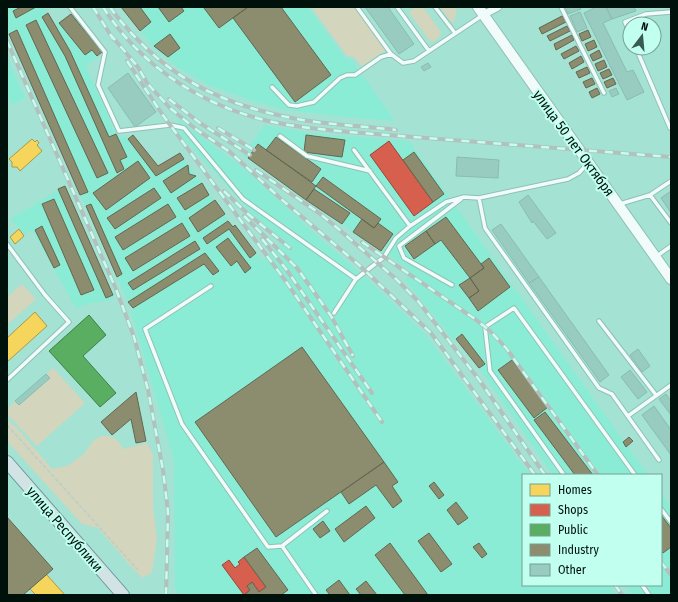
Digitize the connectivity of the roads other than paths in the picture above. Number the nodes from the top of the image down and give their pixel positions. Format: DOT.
graph roads {
  1 [pos="70,7"];
  2 [pos="357,7"];
  3 [pos="397,7"];
  4 [pos="436,7"];
  5 [pos="498,7"];
  6 [pos="561,7"];
  7 [pos="480,11"];
  8 [pos="671,12"];
  9 [pos="641,16"];
  10 [pos="455,33"];
  11 [pos="429,51"];
  12 [pos="391,54"];
  13 [pos="639,56"];
  14 [pos="272,87"];
  15 [pos="604,92"];
  16 [pos="670,128"];
  17 [pos="280,136"];
  18 [pos="354,150"];
  19 [pos="588,163"];
  20 [pos="370,171"];
  21 [pos="671,181"];
  22 [pos="650,195"];
  23 [pos="464,197"];
  24 [pos="479,198"];
  25 [pos="618,205"];
  26 [pos="671,223"];
  27 [pos="410,226"];
  28 [pos="7,244"];
  29 [pos="671,246"];
  30 [pos="656,257"];
  31 [pos="356,279"];
  32 [pos="671,279"];
  33 [pos="211,286"];
  34 [pos="452,286"];
  35 [pos="334,313"];
  36 [pos="599,321"];
  37 [pos="7,380"];
  38 [pos="671,385"];
  39 [pos="656,396"];
  40 [pos="628,416"];
  41 [pos="660,460"];
  42 [pos="7,462"];
  43 [pos="563,474"];
  44 [pos="634,474"];
  45 [pos="662,510"];
  46 [pos="327,511"];
  47 [pos="671,522"];
  48 [pos="282,546"];
  49 [pos="643,586"];
  50 [pos="123,595"];
  51 [pos="316,595"];
  52 [pos="649,595"];
  1 -- 31 [label="lane"];
  2 -- 12 [label="lane"];
  3 -- 11 [label="lane"];
  4 -- 10 [label="lane"];
  5 -- 7 [label="street"];
  6 -- 15 [label="lane"];
  7 -- 10 [label="lane"];
  7 -- 19 [label="main road, улица 50 лет Октября"];
  8 -- 9 [label="lane"];
  10 -- 11 [label="lane"];
  11 -- 12 [label="lane"];
  12 -- 14 [label="lane"];
  13 -- 16 [label="lane"];
  17 -- 20 [label="lane"];
  18 -- 20 [label="lane"];
  19 -- 24 [label="lane"];
  19 -- 25 [label="main road, улица 50 лет Октября"];
  20 -- 27 [label="lane"];
  21 -- 22 [label="lane"];
  22 -- 25 [label="lane"];
  22 -- 26 [label="lane"];
  23 -- 24 [label="lane"];
  23 -- 27 [label="lane"];
  23 -- 34 [label="lane"];
  24 -- 40 [label="lane"];
  25 -- 30 [label="main road, улица 50 лет Октября"];
  27 -- 31 [label="lane"];
  28 -- 37 [label="lane"];
  29 -- 30 [label="lane"];
  30 -- 32 [label="main road, улица 50 лет Октября"];
  31 -- 35 [label="lane"];
  33 -- 48 [label="lane"];
  36 -- 39 [label="lane"];
  38 -- 39 [label="lane"];
  39 -- 40 [label="lane"];
  40 -- 41 [label="lane"];
  42 -- 50 [label="main road, улица Республики"];
  43 -- 44 [label="lane"];
  45 -- 47 [label="lane"];
  46 -- 48 [label="lane"];
  48 -- 51 [label="lane"];
  49 -- 52 [label="lane"];
}
